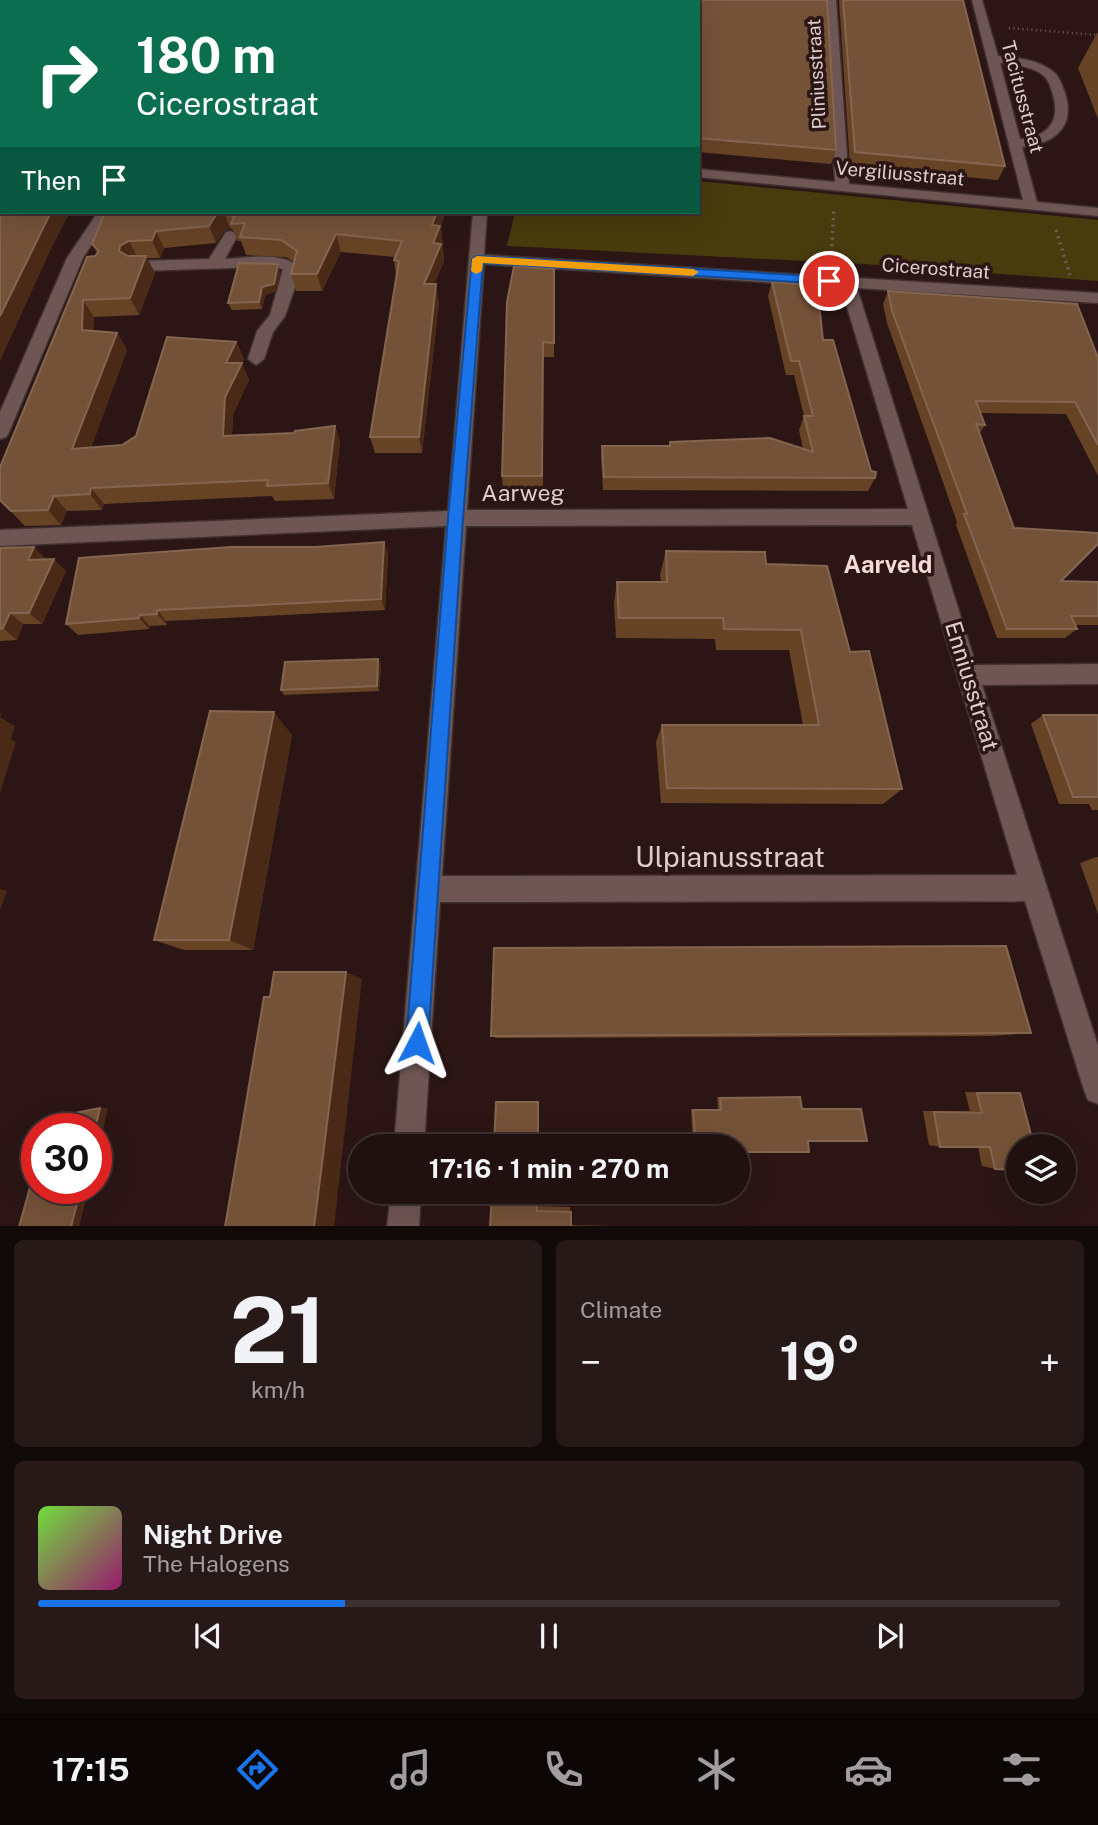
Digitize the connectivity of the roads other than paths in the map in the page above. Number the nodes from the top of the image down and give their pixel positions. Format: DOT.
graph roads {
  1 [pos="831,0"];
  2 [pos="977,0"];
  3 [pos="993,59"];
  4 [pos="1015,144"];
  5 [pos="700,173"];
  6 [pos="839,186"];
  7 [pos="1031,205"];
  8 [pos="1098,212"];
  9 [pos="104,214"];
  10 [pos="480,214"];
  11 [pos="231,236"];
  12 [pos="477,259"];
  13 [pos="214,264"];
  14 [pos="138,266"];
  15 [pos="838,281"];
  16 [pos="1097,300"];
  17 [pos="253,353"];
  18 [pos="0,432"];
  19 [pos="920,517"];
  20 [pos="455,518"];
  21 [pos="0,538"];
  22 [pos="1098,674"];
  23 [pos="970,675"];
  24 [pos="1032,888"];
  25 [pos="429,889"];
  26 [pos="1098,1090"];
  27 [pos="410,1134"];
  28 [pos="405,1204"];
  29 [pos="403,1226"];
  1 -- 6 [label="street, Pliniusstraat"];
  2 -- 3 [label="street, Tacitusstraat"];
  3 -- 4 [label="street, Tacitusstraat"];
  3 -- 4 [label="street"];
  4 -- 7 [label="street, Tacitusstraat"];
  5 -- 6 [label="street, Vergiliusstraat"];
  6 -- 7 [label="street, Vergiliusstraat"];
  7 -- 8 [label="street, Vergiliusstraat"];
  9 -- 18 [label="street"];
  10 -- 12 [label="street"];
  11 -- 13 [label="street"];
  12 -- 15 [label="street, Cicerostraat"];
  12 -- 20 [label="street"];
  13 -- 14 [label="street"];
  13 -- 17 [label="street"];
  15 -- 16 [label="street, Cicerostraat"];
  15 -- 19 [label="street, Enniusstraat"];
  19 -- 20 [label="street, Aarweg"];
  19 -- 23 [label="street, Enniusstraat"];
  20 -- 21 [label="street, Aarweg"];
  20 -- 25 [label="street"];
  22 -- 23 [label="street"];
  23 -- 24 [label="street, Enniusstraat"];
  24 -- 25 [label="street, Ulpianusstraat"];
  24 -- 26 [label="street, Enniusstraat"];
  25 -- 27 [label="street"];
  28 -- 29 [label="street"];
}
